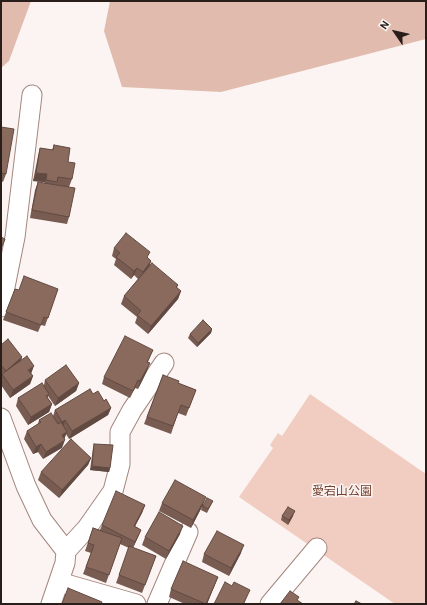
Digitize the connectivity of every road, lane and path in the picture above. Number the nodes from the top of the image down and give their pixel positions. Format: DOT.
graph roads {
  1 [pos="32,95"];
  2 [pos="1,307"];
  3 [pos="164,364"];
  4 [pos="1,418"];
  5 [pos="188,532"];
  6 [pos="317,548"];
  7 [pos="66,551"];
  8 [pos="59,582"];
  9 [pos="51,604"];
  10 [pos="136,604"];
  11 [pos="157,604"];
  12 [pos="270,604"];
  1 -- 2 [label="street"];
  3 -- 7 [label="street"];
  4 -- 7 [label="street"];
  5 -- 11 [label="street"];
  6 -- 12 [label="street"];
  7 -- 8 [label="street"];
  8 -- 9 [label="street"];
  8 -- 10 [label="street"];
}
